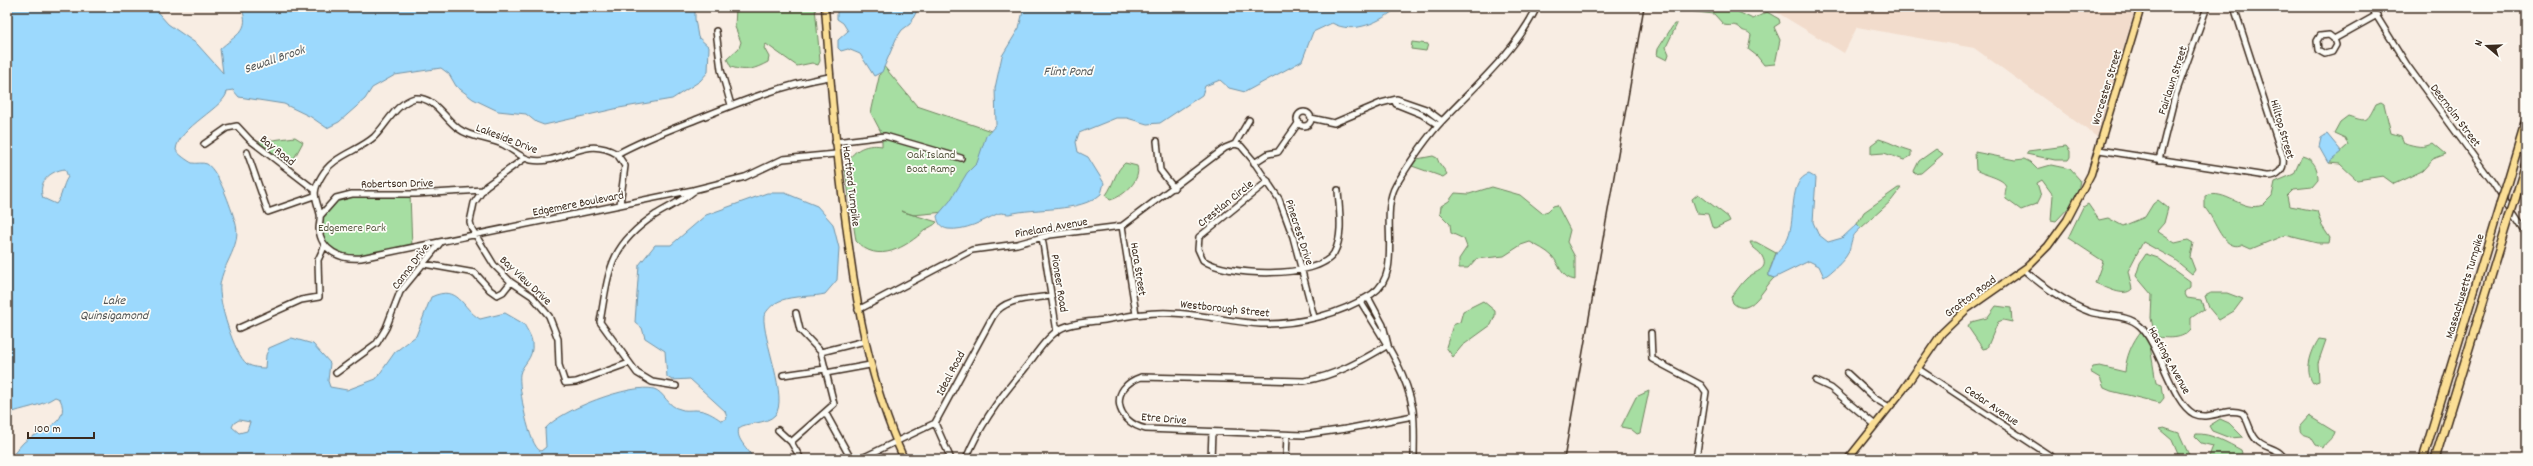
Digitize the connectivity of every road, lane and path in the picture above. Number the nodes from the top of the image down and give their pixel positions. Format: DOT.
graph roads {
  1 [pos="825,7"];
  2 [pos="1538,7"];
  3 [pos="2141,7"];
  4 [pos="2207,7"];
  5 [pos="2234,7"];
  6 [pos="2371,7"];
  7 [pos="2376,16"];
  8 [pos="716,31"];
  9 [pos="2334,39"];
  10 [pos="829,78"];
  11 [pos="731,105"];
  12 [pos="1311,118"];
  13 [pos="1249,120"];
  14 [pos="2526,120"];
  15 [pos="1298,122"];
  16 [pos="1440,123"];
  17 [pos="1157,141"];
  18 [pos="835,142"];
  19 [pos="204,144"];
  20 [pos="1235,144"];
  21 [pos="2098,150"];
  22 [pos="247,152"];
  23 [pos="617,154"];
  24 [pos="836,154"];
  25 [pos="525,158"];
  26 [pos="961,158"];
  27 [pos="2159,160"];
  28 [pos="1254,163"];
  29 [pos="2526,163"];
  30 [pos="2091,173"];
  31 [pos="1268,181"];
  32 [pos="1174,188"];
  33 [pos="696,189"];
  34 [pos="315,190"];
  35 [pos="483,190"];
  36 [pos="1338,190"];
  37 [pos="314,196"];
  38 [pos="620,204"];
  39 [pos="321,215"];
  40 [pos="1122,226"];
  41 [pos="2526,234"];
  42 [pos="475,235"];
  43 [pos="1042,237"];
  44 [pos="441,242"];
  45 [pos="324,245"];
  46 [pos="424,264"];
  47 [pos="1302,269"];
  48 [pos="2024,270"];
  49 [pos="512,282"];
  50 [pos="1052,296"];
  51 [pos="1363,299"];
  52 [pos="858,310"];
  53 [pos="796,313"];
  54 [pos="1136,314"];
  55 [pos="1314,317"];
  56 [pos="239,328"];
  57 [pos="1057,332"];
  58 [pos="1651,333"];
  59 [pos="864,341"];
  60 [pos="1388,345"];
  61 [pos="821,352"];
  62 [pos="629,363"];
  63 [pos="870,365"];
  64 [pos="1918,368"];
  65 [pos="826,371"];
  66 [pos="336,373"];
  67 [pos="1847,373"];
  68 [pos="783,375"];
  69 [pos="1816,381"];
  70 [pos="676,386"];
  71 [pos="1889,407"];
  72 [pos="825,412"];
  73 [pos="1414,416"];
  74 [pos="935,422"];
  75 [pos="1874,424"];
  76 [pos="778,430"];
  77 [pos="1212,432"];
  78 [pos="1287,435"];
  79 [pos="896,440"];
  80 [pos="791,442"];
  81 [pos="801,459"];
  82 [pos="851,459"];
  83 [pos="860,459"];
  84 [pos="904,459"];
  85 [pos="951,459"];
  86 [pos="966,459"];
  87 [pos="1211,459"];
  88 [pos="1286,459"];
  89 [pos="1414,459"];
  90 [pos="1696,459"];
  91 [pos="1848,459"];
  92 [pos="2055,459"];
  93 [pos="2284,459"];
  94 [pos="2423,459"];
  95 [pos="2436,459"];
  1 -- 10 [label="main road, Hartford Turnpike"];
  2 -- 16 [label="street, Westborough Street"];
  3 -- 21 [label="main road, Worcester Street"];
  4 -- 27 [label="street, Fairlawn Street"];
  5 -- 27 [label="street, Hilltop Street"];
  6 -- 7 [label="street, Deernolm Street"];
  7 -- 9 [label="street"];
  7 -- 41 [label="street, Deernolm Street"];
  8 -- 11 [label="street"];
  10 -- 11 [label="street"];
  10 -- 18 [label="main road, Hartford Turnpike"];
  11 -- 23 [label="street"];
  12 -- 15 [label="street"];
  12 -- 15 [label="street"];
  12 -- 16 [label="street"];
  13 -- 20 [label="street"];
  14 -- 94 [label="highway, Massachusetts Turnpike, bridge"];
  15 -- 28 [label="street"];
  16 -- 51 [label="street, Westborough Street"];
  17 -- 32 [label="street"];
  18 -- 24 [label="main road, Hartford Turnpike"];
  18 -- 26 [label="street"];
  19 -- 34 [label="street, Bay Road"];
  20 -- 28 [label="street, Pinecrest Drive"];
  20 -- 32 [label="street, Pineland Avenue"];
  21 -- 27 [label="street, Hilltop Street"];
  21 -- 30 [label="main road, Worcester Street"];
  22 -- 37 [label="street"];
  23 -- 25 [label="street, Lakeside Drive"];
  23 -- 38 [label="street"];
  24 -- 33 [label="street, Edgemere Boulevard"];
  24 -- 52 [label="main road, Hartford Turnpike"];
  25 -- 34 [label="street, Lakeside Drive"];
  25 -- 35 [label="street, Bay View Drive"];
  28 -- 31 [label="street, Pinecrest Drive"];
  29 -- 95 [label="highway, Massachusetts Turnpike, bridge"];
  30 -- 48 [label="main road, Grafton Road"];
  31 -- 47 [label="street, Pinecrest Drive"];
  31 -- 47 [label="street, Crestlan Circle"];
  32 -- 40 [label="street, Pineland Avenue"];
  33 -- 38 [label="street, Edgemere Boulevard"];
  33 -- 62 [label="street"];
  34 -- 37 [label="street, Lakeside Drive"];
  35 -- 39 [label="street, Robertson Drive"];
  35 -- 42 [label="street, Bay View Drive"];
  36 -- 47 [label="street"];
  37 -- 39 [label="street"];
  38 -- 42 [label="street, Edgemere Boulevard"];
  39 -- 45 [label="street"];
  40 -- 43 [label="street, Pineland Avenue"];
  40 -- 54 [label="street, Hara Street"];
  42 -- 44 [label="street, Edgemere Boulevard"];
  42 -- 49 [label="street, Bay View Drive"];
  43 -- 50 [label="street, Pioneer Road"];
  43 -- 52 [label="street, Pineland Avenue"];
  44 -- 45 [label="street, Edgemere Boulevard"];
  44 -- 46 [label="street, Canna Drive"];
  45 -- 56 [label="street"];
  46 -- 49 [label="street"];
  46 -- 66 [label="street, Canna Drive"];
  47 -- 55 [label="street, Pinecrest Drive"];
  48 -- 64 [label="main road, Grafton Road"];
  48 -- 93 [label="street, Hastings Avenue"];
  49 -- 62 [label="street, Bay View Drive"];
  50 -- 57 [label="street, Pioneer Road"];
  50 -- 74 [label="street, Ideal Road"];
  51 -- 55 [label="street, Westborough Street"];
  51 -- 60 [label="street"];
  52 -- 59 [label="main road, Hartford Turnpike"];
  53 -- 61 [label="street"];
  54 -- 55 [label="street, Westborough Street"];
  54 -- 57 [label="street, Westborough Street"];
  57 -- 86 [label="street, Westborough Street"];
  58 -- 90 [label="street"];
  59 -- 61 [label="street"];
  59 -- 63 [label="main road, Hartford Turnpike"];
  60 -- 73 [label="street"];
  60 -- 77 [label="street, Etre Drive"];
  61 -- 65 [label="street"];
  62 -- 70 [label="street"];
  63 -- 65 [label="street"];
  63 -- 79 [label="main road, Hartford Turnpike"];
  64 -- 71 [label="main road, Grafton Road"];
  64 -- 92 [label="street, Cedar Avenue"];
  65 -- 68 [label="street"];
  65 -- 72 [label="street"];
  67 -- 71 [label="street"];
  69 -- 75 [label="street"];
  71 -- 75 [label="main road, Grafton Road"];
  72 -- 80 [label="street"];
  72 -- 82 [label="street"];
  73 -- 78 [label="street, Etre Drive"];
  73 -- 89 [label="street"];
  74 -- 79 [label="street"];
  74 -- 85 [label="street"];
  75 -- 91 [label="main road, Grafton Road"];
  76 -- 80 [label="street"];
  77 -- 78 [label="street, Etre Drive"];
  77 -- 87 [label="street"];
  78 -- 88 [label="street"];
  79 -- 83 [label="street"];
  79 -- 84 [label="main road, Hartford Turnpike"];
  80 -- 81 [label="street"];
}
